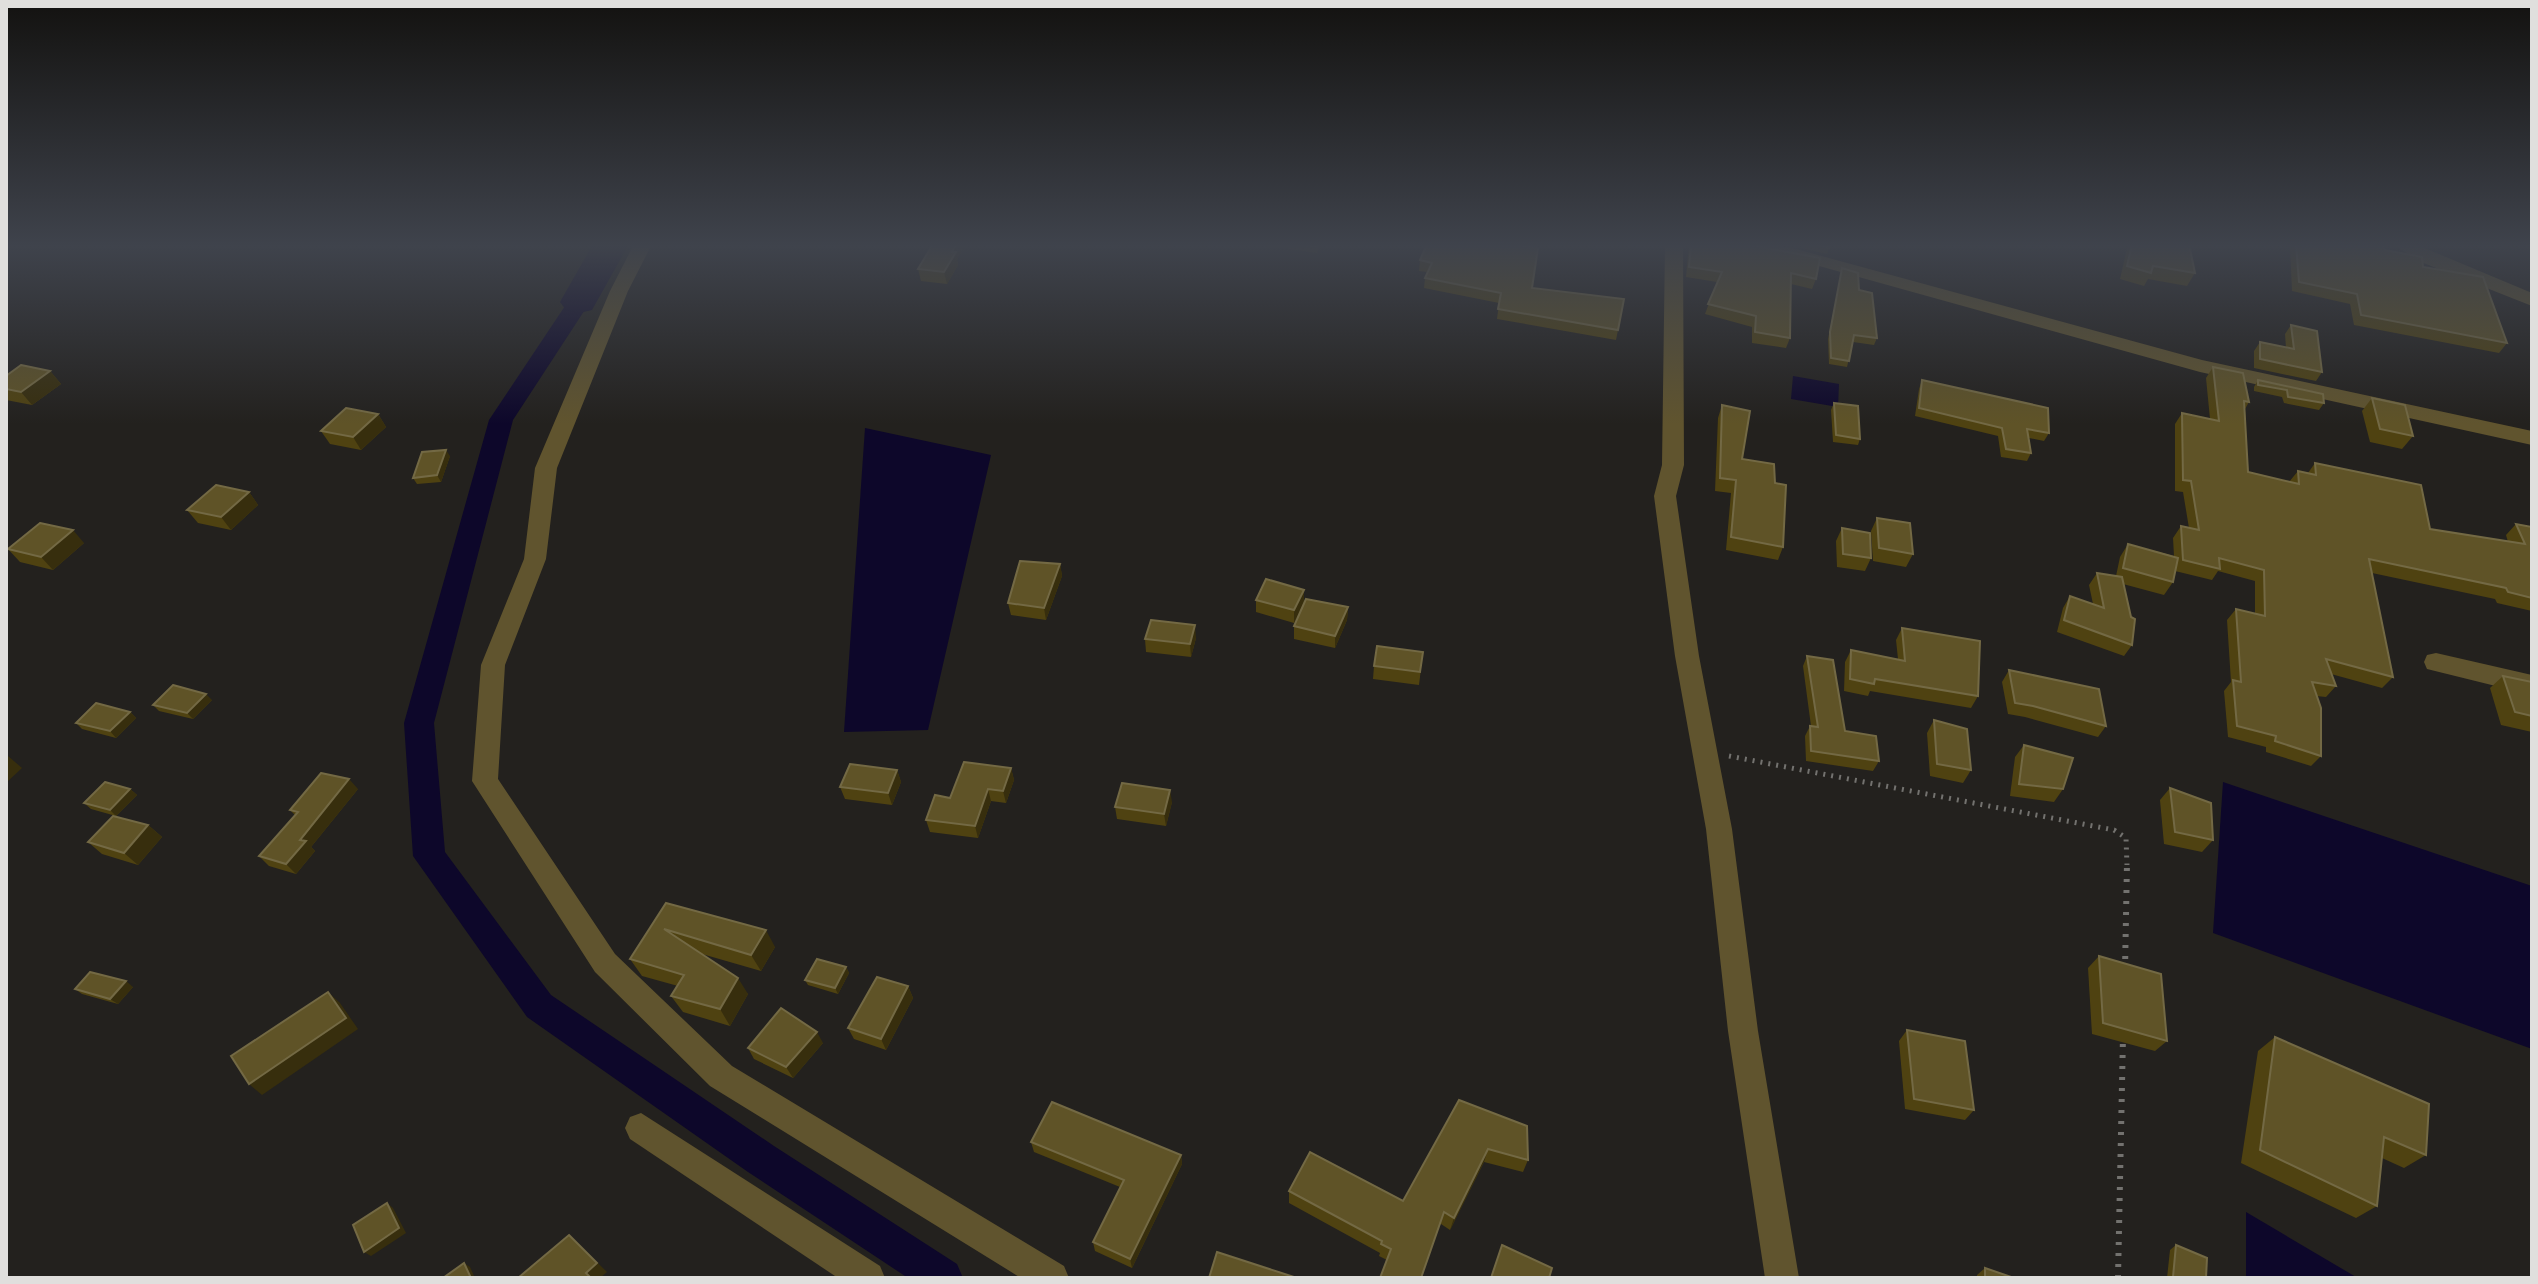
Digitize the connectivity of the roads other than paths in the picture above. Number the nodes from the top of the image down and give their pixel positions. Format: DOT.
graph roads {
  1 [pos="614,304"];
  2 [pos="1674,304"];
  3 [pos="1976,304"];
  4 [pos="2532,438"];
  5 [pos="2436,662"];
  6 [pos="2532,685"];
  7 [pos="641,1128"];
  8 [pos="868,1278"];
  9 [pos="1052,1278"];
  10 [pos="1782,1278"];
  1 -- 9 [label="street"];
  2 -- 10 [label="street"];
  3 -- 4 [label="street"];
  5 -- 6 [label="street"];
  7 -- 8 [label="street"];
}
